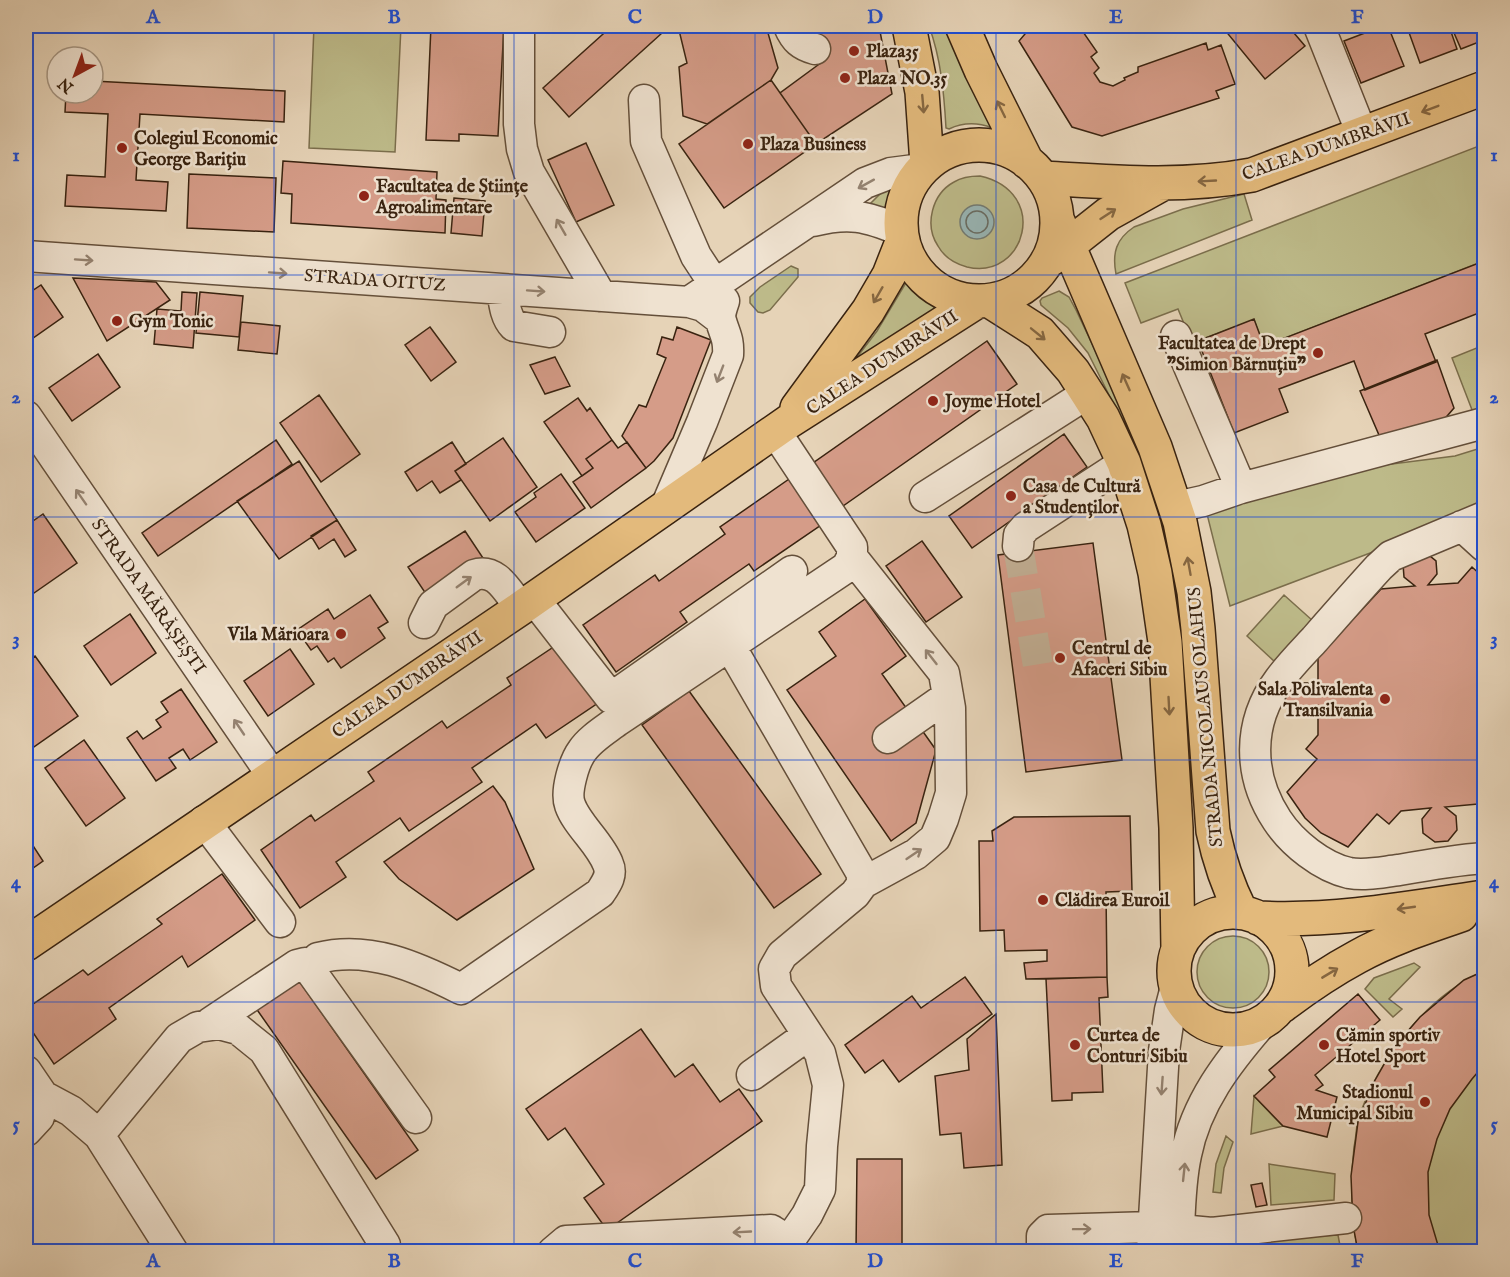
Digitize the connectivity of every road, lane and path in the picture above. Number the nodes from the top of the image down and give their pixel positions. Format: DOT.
graph roads {
  1 [pos="519,26"];
  2 [pos="789,26"];
  3 [pos="909,26"];
  4 [pos="962,26"];
  5 [pos="1319,26"];
  6 [pos="815,49"];
  7 [pos="1485,88"];
  8 [pos="644,100"];
  9 [pos="1362,135"];
  10 [pos="924,166"];
  11 [pos="1035,170"];
  12 [pos="1164,184"];
  13 [pos="807,223"];
  14 [pos="901,236"];
  15 [pos="1057,243"];
  16 [pos="26,256"];
  17 [pos="726,278"];
  18 [pos="502,289"];
  19 [pos="601,296"];
  20 [pos="983,301"];
  21 [pos="689,302"];
  22 [pos="720,319"];
  23 [pos="549,332"];
  24 [pos="1176,336"];
  25 [pos="1088,393"];
  26 [pos="26,417"];
  27 [pos="1485,423"];
  28 [pos="781,427"];
  29 [pos="1124,463"];
  30 [pos="1241,488"];
  31 [pos="925,497"];
  32 [pos="1176,507"];
  33 [pos="665,509"];
  34 [pos="1473,521"];
  35 [pos="1018,546"];
  36 [pos="1485,546"];
  37 [pos="852,557"];
  38 [pos="792,571"];
  39 [pos="527,604"];
  40 [pos="424,623"];
  41 [pos="730,646"];
  42 [pos="948,696"];
  43 [pos="888,738"];
  44 [pos="272,775"];
  45 [pos="204,821"];
  46 [pos="1485,858"];
  47 [pos="863,883"];
  48 [pos="1485,897"];
  49 [pos="1485,908"];
  50 [pos="1249,915"];
  51 [pos="280,922"];
  52 [pos="26,944"];
  53 [pos="1178,949"];
  54 [pos="318,958"];
  55 [pos="1176,987"];
  56 [pos="1272,1015"];
  57 [pos="210,1023"];
  58 [pos="808,1035"];
  59 [pos="26,1071"];
  60 [pos="752,1075"];
  61 [pos="42,1096"];
  62 [pos="416,1118"];
  63 [pos="26,1131"];
  64 [pos="99,1135"];
  65 [pos="1346,1218"];
  66 [pos="1166,1240"];
  67 [pos="787,1248"];
  68 [pos="172,1251"];
  69 [pos="385,1251"];
  70 [pos="553,1251"];
  71 [pos="1042,1251"];
  19 -- 1 [label="street, one-way"];
  2 -- 6 [label="street"];
  3 -- 10 [label="main road, one-way"];
  11 -- 4 [label="main road, one-way"];
  5 -- 9 [label="street"];
  7 -- 9 [label="main road, CALEA DUMBRĂVII, one-way"];
  8 -- 17 [label="street"];
  9 -- 12 [label="main road, CALEA DUMBRĂVII, one-way"];
  10 -- 11 [label="main road"];
  10 -- 13 [label="street, one-way"];
  10 -- 14 [label="main road"];
  11 -- 12 [label="main road, CALEA DUMBRĂVII"];
  11 -- 15 [label="main road"];
  15 -- 12 [label="main road, CALEA DUMBRĂVII, one-way"];
  13 -- 14 [label="street"];
  13 -- 17 [label="street"];
  14 -- 20 [label="main road"];
  14 -- 28 [label="main road, CALEA DUMBRĂVII, one-way"];
  15 -- 20 [label="main road"];
  32 -- 15 [label="main road, STRADA NICOLAUS OLAHUS, one-way"];
  16 -- 18 [label="street, STRADA OITUZ, one-way"];
  17 -- 21 [label="street"];
  17 -- 22 [label="street"];
  18 -- 19 [label="street, STRADA OITUZ, one-way"];
  18 -- 23 [label="street"];
  19 -- 21 [label="street, STRADA OITUZ"];
  20 -- 25 [label="main road, STRADA NICOLAUS OLAHUS, one-way"];
  20 -- 28 [label="main road, CALEA DUMBRĂVII"];
  21 -- 22 [label="street, STRADA OITUZ"];
  22 -- 33 [label="street, one-way"];
  24 -- 30 [label="street"];
  25 -- 29 [label="main road, STRADA NICOLAUS OLAHUS"];
  25 -- 31 [label="street"];
  44 -- 26 [label="street, STRADA MĂRĂȘEȘTI, one-way"];
  27 -- 30 [label="street"];
  28 -- 33 [label="main road, CALEA DUMBRĂVII"];
  28 -- 37 [label="street"];
  29 -- 35 [label="street"];
  29 -- 53 [label="main road, STRADA NICOLAUS OLAHUS, one-way"];
  30 -- 32 [label="street"];
  50 -- 32 [label="main road, STRADA NICOLAUS OLAHUS, one-way"];
  33 -- 39 [label="main road, CALEA DUMBRĂVII"];
  34 -- 36 [label="street"];
  34 -- 46 [label="street"];
  37 -- 41 [label="street"];
  42 -- 37 [label="street, one-way"];
  38 -- 39 [label="street"];
  40 -- 39 [label="street, one-way"];
  39 -- 44 [label="main road, CALEA DUMBRĂVII"];
  41 -- 47 [label="street"];
  41 -- 54 [label="street"];
  42 -- 43 [label="street"];
  47 -- 42 [label="street, one-way"];
  44 -- 45 [label="main road, CALEA DUMBRĂVII"];
  45 -- 51 [label="street"];
  45 -- 52 [label="main road, CALEA DUMBRĂVII"];
  47 -- 58 [label="street"];
  48 -- 50 [label="main road, one-way"];
  56 -- 49 [label="main road, one-way"];
  50 -- 53 [label="main road"];
  50 -- 56 [label="main road"];
  53 -- 55 [label="main road"];
  55 -- 56 [label="main road"];
  55 -- 66 [label="street, one-way"];
  66 -- 56 [label="street, one-way"];
  57 -- 62 [label="street"];
  57 -- 64 [label="street"];
  57 -- 69 [label="street"];
  58 -- 60 [label="street"];
  58 -- 67 [label="street"];
  59 -- 61 [label="street"];
  61 -- 63 [label="street"];
  61 -- 64 [label="street"];
  64 -- 68 [label="street"];
  65 -- 66 [label="street"];
  71 -- 66 [label="street, one-way"];
  67 -- 70 [label="street, one-way"];
}
